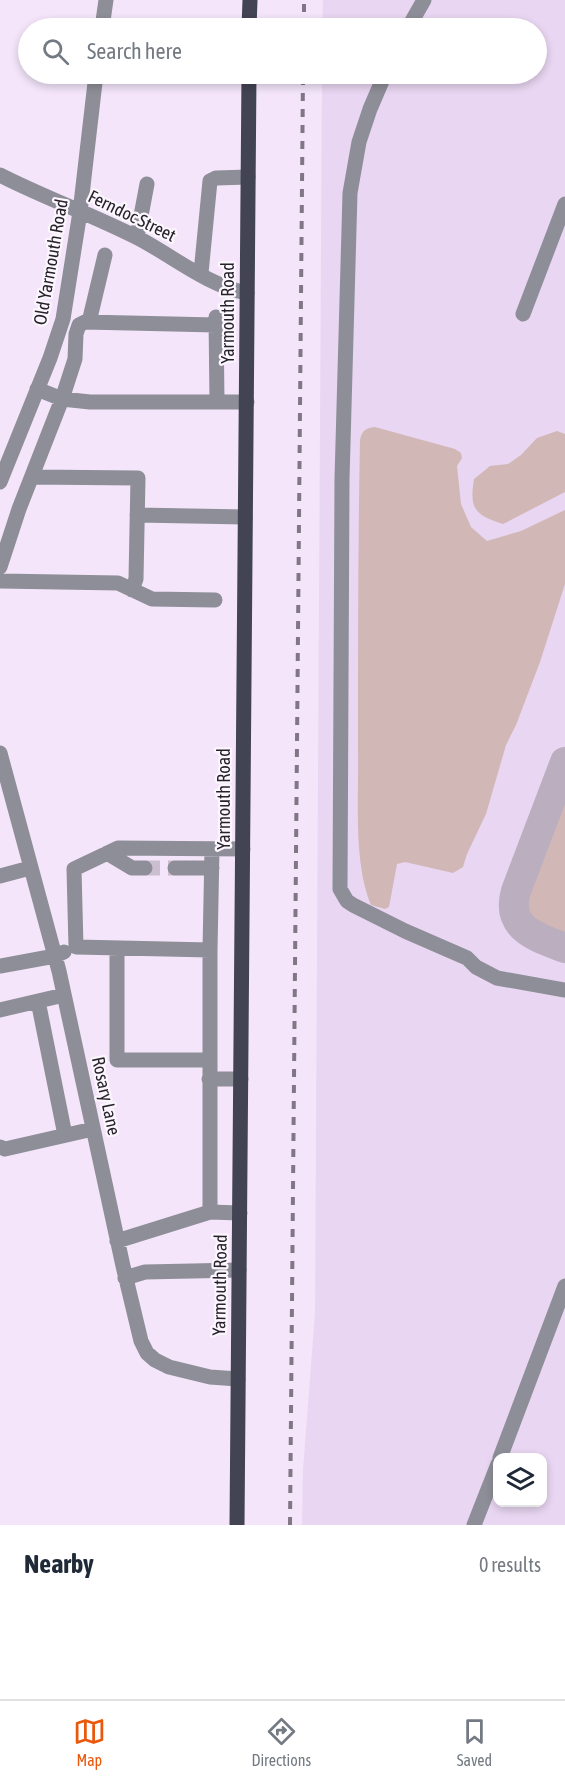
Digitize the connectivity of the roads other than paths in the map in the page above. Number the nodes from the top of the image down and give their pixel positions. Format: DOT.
graph roads {
  1 [pos="106,0"];
  2 [pos="249,0"];
  3 [pos="424,0"];
  4 [pos="103,18"];
  5 [pos="249,18"];
  6 [pos="414,18"];
  7 [pos="95,84"];
  8 [pos="249,84"];
  9 [pos="381,84"];
  10 [pos="0,176"];
  11 [pos="248,177"];
  12 [pos="147,184"];
  13 [pos="565,204"];
  14 [pos="80,212"];
  15 [pos="137,237"];
  16 [pos="105,255"];
  17 [pos="201,273"];
  18 [pos="247,293"];
  19 [pos="523,314"];
  20 [pos="89,322"];
  21 [pos="37,389"];
  22 [pos="62,399"];
  23 [pos="217,402"];
  24 [pos="246,402"];
  25 [pos="32,477"];
  26 [pos="0,482"];
  27 [pos="137,515"];
  28 [pos="246,517"];
  29 [pos="4,538"];
  30 [pos="0,567"];
  31 [pos="0,581"];
  32 [pos="132,590"];
  33 [pos="214,600"];
  34 [pos="0,753"];
  35 [pos="212,849"];
  36 [pos="243,849"];
  37 [pos="107,853"];
  38 [pos="30,868"];
  39 [pos="146,868"];
  40 [pos="175,868"];
  41 [pos="212,868"];
  42 [pos="0,876"];
  43 [pos="76,947"];
  44 [pos="117,948"];
  45 [pos="210,950"];
  46 [pos="55,956"];
  47 [pos="0,966"];
  48 [pos="565,990"];
  49 [pos="64,995"];
  50 [pos="38,1001"];
  51 [pos="0,1010"];
  52 [pos="210,1060"];
  53 [pos="209,1079"];
  54 [pos="241,1079"];
  55 [pos="93,1129"];
  56 [pos="65,1135"];
  57 [pos="0,1147"];
  58 [pos="210,1212"];
  59 [pos="240,1213"];
  60 [pos="117,1241"];
  61 [pos="239,1270"];
  62 [pos="125,1278"];
  63 [pos="565,1286"];
  64 [pos="238,1379"];
  65 [pos="502,1453"];
  66 [pos="493,1477"];
  67 [pos="237,1525"];
  68 [pos="474,1525"];
  1 -- 4 [label="street"];
  2 -- 5 [label="main road"];
  3 -- 6 [label="street"];
  7 -- 14 [label="street, Old Yarmouth Road"];
  8 -- 11 [label="main road, Yarmouth Road"];
  9 -- 48 [label="street"];
  10 -- 14 [label="street, Ferndoc Street"];
  11 -- 17 [label="street"];
  11 -- 18 [label="main road, Yarmouth Road"];
  12 -- 15 [label="street"];
  13 -- 19 [label="street"];
  14 -- 15 [label="street, Ferndoc Street"];
  14 -- 21 [label="street, Old Yarmouth Road"];
  15 -- 17 [label="street, Ferndoc Street"];
  16 -- 20 [label="street"];
  17 -- 18 [label="street, Ferndoc Street"];
  18 -- 24 [label="main road, Yarmouth Road"];
  20 -- 22 [label="street"];
  20 -- 23 [label="street"];
  21 -- 22 [label="street"];
  21 -- 26 [label="street, Old Yarmouth Road"];
  22 -- 23 [label="street"];
  22 -- 25 [label="street"];
  23 -- 24 [label="street"];
  24 -- 28 [label="main road, Yarmouth Road"];
  25 -- 27 [label="street"];
  25 -- 29 [label="street"];
  27 -- 28 [label="street"];
  27 -- 32 [label="street"];
  28 -- 36 [label="main road, Yarmouth Road"];
  29 -- 30 [label="street"];
  31 -- 32 [label="street"];
  32 -- 33 [label="street"];
  34 -- 38 [label="street, Rosary Lane"];
  35 -- 36 [label="street"];
  35 -- 37 [label="street"];
  35 -- 41 [label="street"];
  36 -- 54 [label="main road, Yarmouth Road"];
  37 -- 39 [label="street"];
  37 -- 43 [label="street"];
  38 -- 42 [label="street"];
  38 -- 46 [label="street, Rosary Lane"];
  40 -- 41 [label="street"];
  41 -- 45 [label="street"];
  43 -- 44 [label="street"];
  43 -- 46 [label="street"];
  44 -- 45 [label="street"];
  44 -- 52 [label="street"];
  45 -- 52 [label="street"];
  46 -- 47 [label="street"];
  46 -- 49 [label="street, Rosary Lane"];
  49 -- 50 [label="street"];
  49 -- 55 [label="street, Rosary Lane"];
  50 -- 51 [label="street"];
  50 -- 56 [label="street"];
  52 -- 53 [label="street"];
  53 -- 54 [label="street"];
  53 -- 58 [label="street"];
  54 -- 59 [label="main road, Yarmouth Road"];
  55 -- 56 [label="street"];
  55 -- 60 [label="street, Rosary Lane"];
  56 -- 57 [label="street"];
  58 -- 59 [label="street"];
  58 -- 60 [label="street"];
  59 -- 61 [label="main road, Yarmouth Road"];
  60 -- 62 [label="street, Rosary Lane"];
  61 -- 62 [label="street"];
  61 -- 64 [label="main road, Yarmouth Road"];
  62 -- 64 [label="street, Rosary Lane"];
  63 -- 65 [label="street"];
  64 -- 67 [label="main road, Yarmouth Road"];
  66 -- 68 [label="street"];
}
